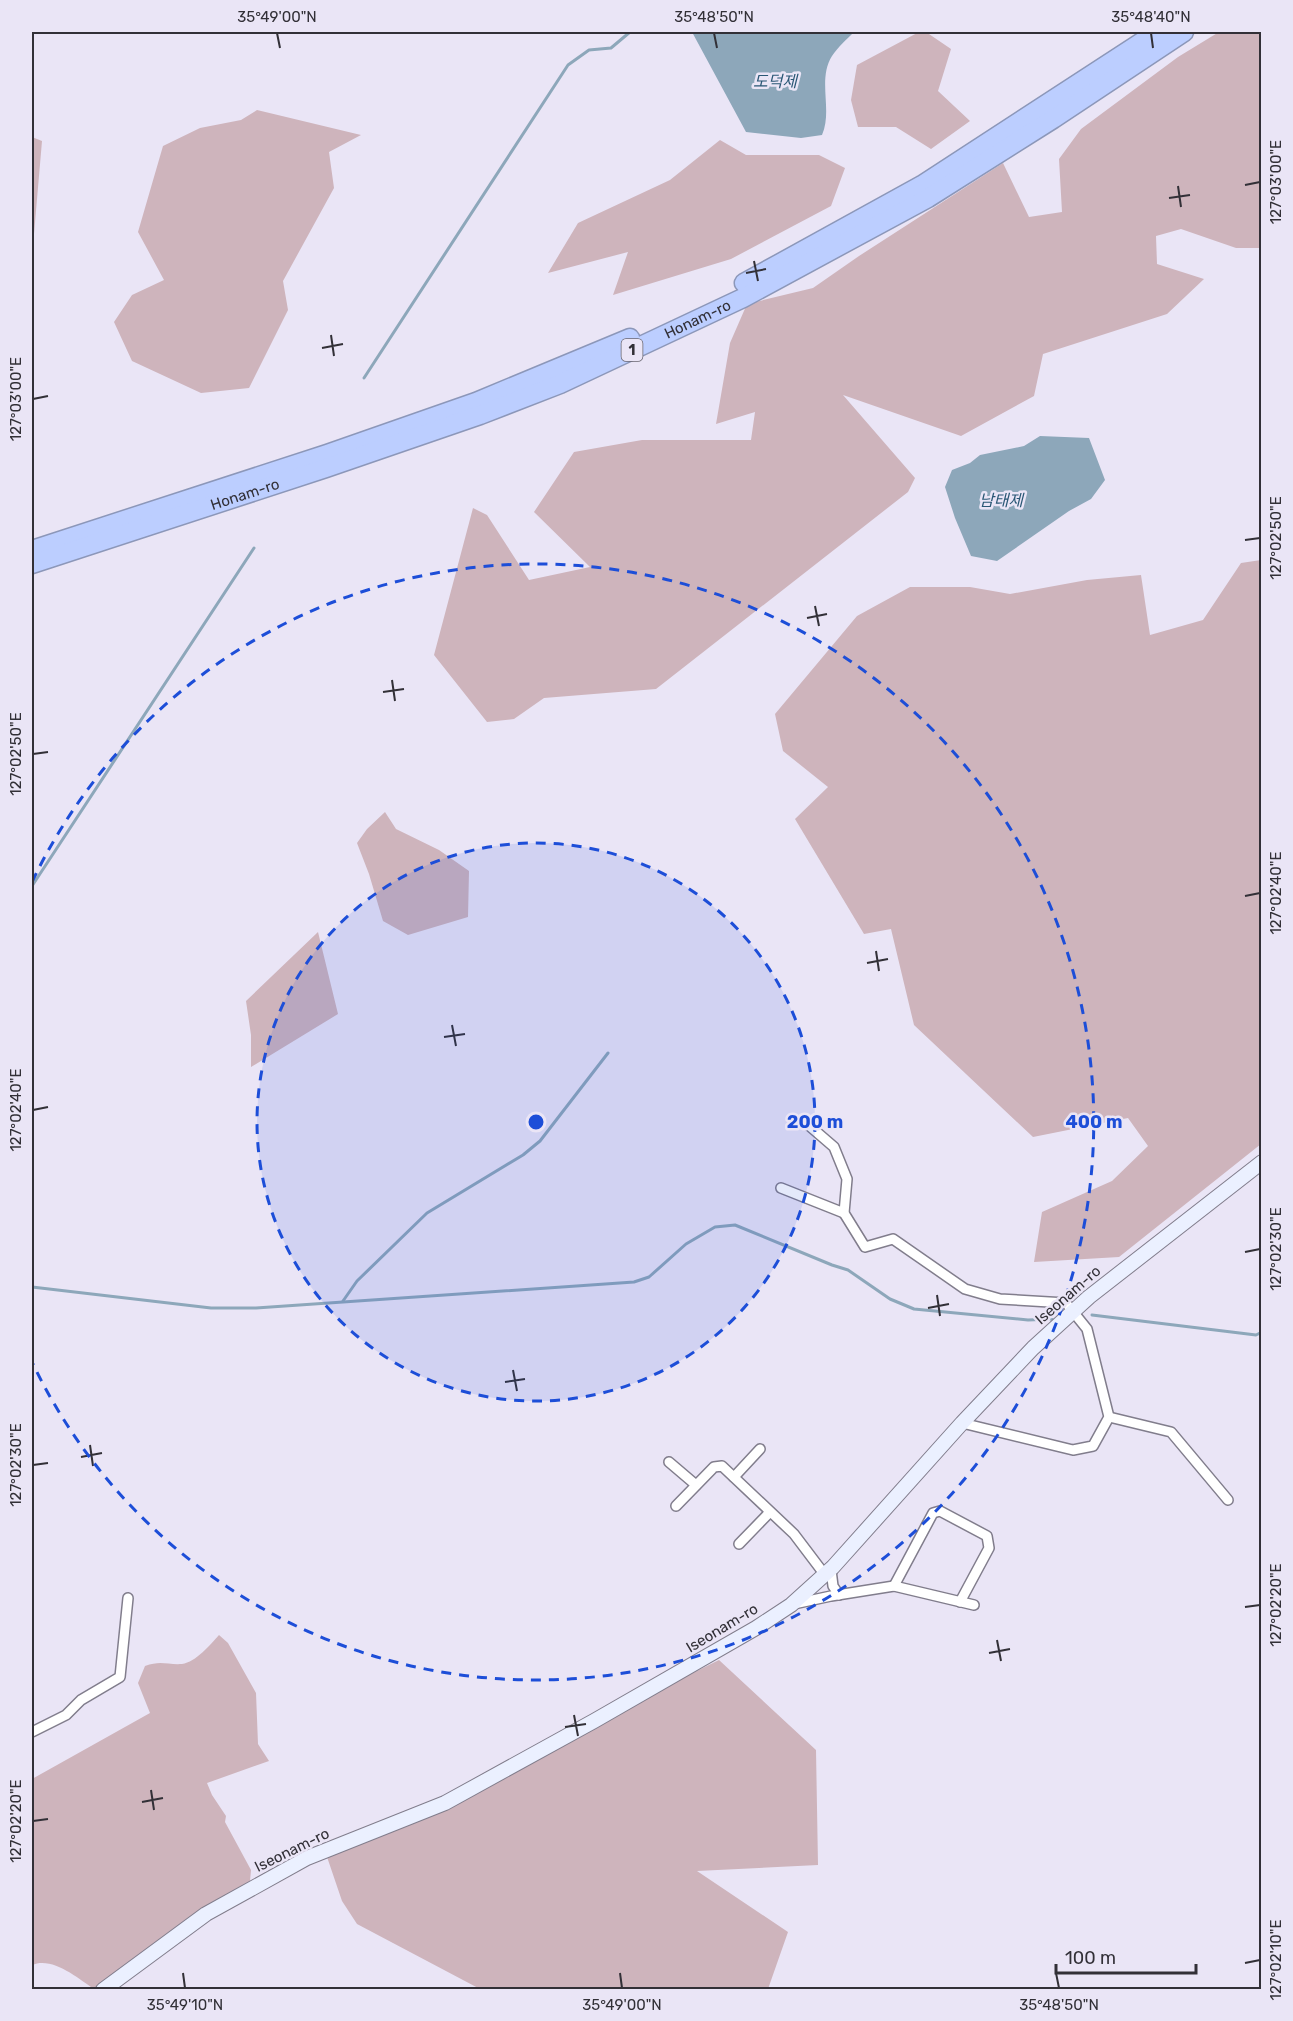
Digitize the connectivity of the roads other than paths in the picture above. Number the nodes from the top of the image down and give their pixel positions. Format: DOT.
graph roads {
  1 [pos="1157,32"];
  2 [pos="1181,39"];
  3 [pos="32,550"];
  4 [pos="32,564"];
  5 [pos="805,1122"];
  6 [pos="1262,1162"];
  7 [pos="782,1188"];
  8 [pos="844,1214"];
  9 [pos="1072,1313"];
  10 [pos="1109,1417"];
  11 [pos="962,1423"];
  12 [pos="760,1449"];
  13 [pos="669,1462"];
  14 [pos="734,1477"];
  15 [pos="696,1485"];
  16 [pos="1228,1500"];
  17 [pos="676,1506"];
  18 [pos="770,1512"];
  19 [pos="739,1544"];
  20 [pos="828,1572"];
  21 [pos="894,1586"];
  22 [pos="839,1595"];
  23 [pos="128,1598"];
  24 [pos="960,1602"];
  25 [pos="791,1605"];
  26 [pos="974,1605"];
  27 [pos="32,1732"];
  28 [pos="103,1989"];
  1 -- 3 [label="highway, Honam-ro / 1"];
  2 -- 4 [label="highway, Honam-ro / 1"];
  5 -- 8 [label="street"];
  6 -- 9 [label="main road, Iseonam-ro"];
  7 -- 8 [label="street"];
  8 -- 9 [label="street"];
  9 -- 10 [label="street"];
  9 -- 11 [label="main road, Iseonam-ro"];
  10 -- 11 [label="street"];
  10 -- 16 [label="street"];
  11 -- 20 [label="main road, Iseonam-ro"];
  12 -- 14 [label="street"];
  13 -- 15 [label="street"];
  14 -- 15 [label="street"];
  14 -- 18 [label="street"];
  15 -- 17 [label="street"];
  18 -- 19 [label="street"];
  18 -- 20 [label="street"];
  20 -- 22 [label="street"];
  20 -- 25 [label="main road, Iseonam-ro"];
  21 -- 22 [label="street"];
  21 -- 24 [label="street"];
  21 -- 24 [label="street"];
  22 -- 25 [label="street"];
  23 -- 27 [label="street"];
  24 -- 26 [label="street"];
  25 -- 28 [label="main road, Iseonam-ro"];
}
